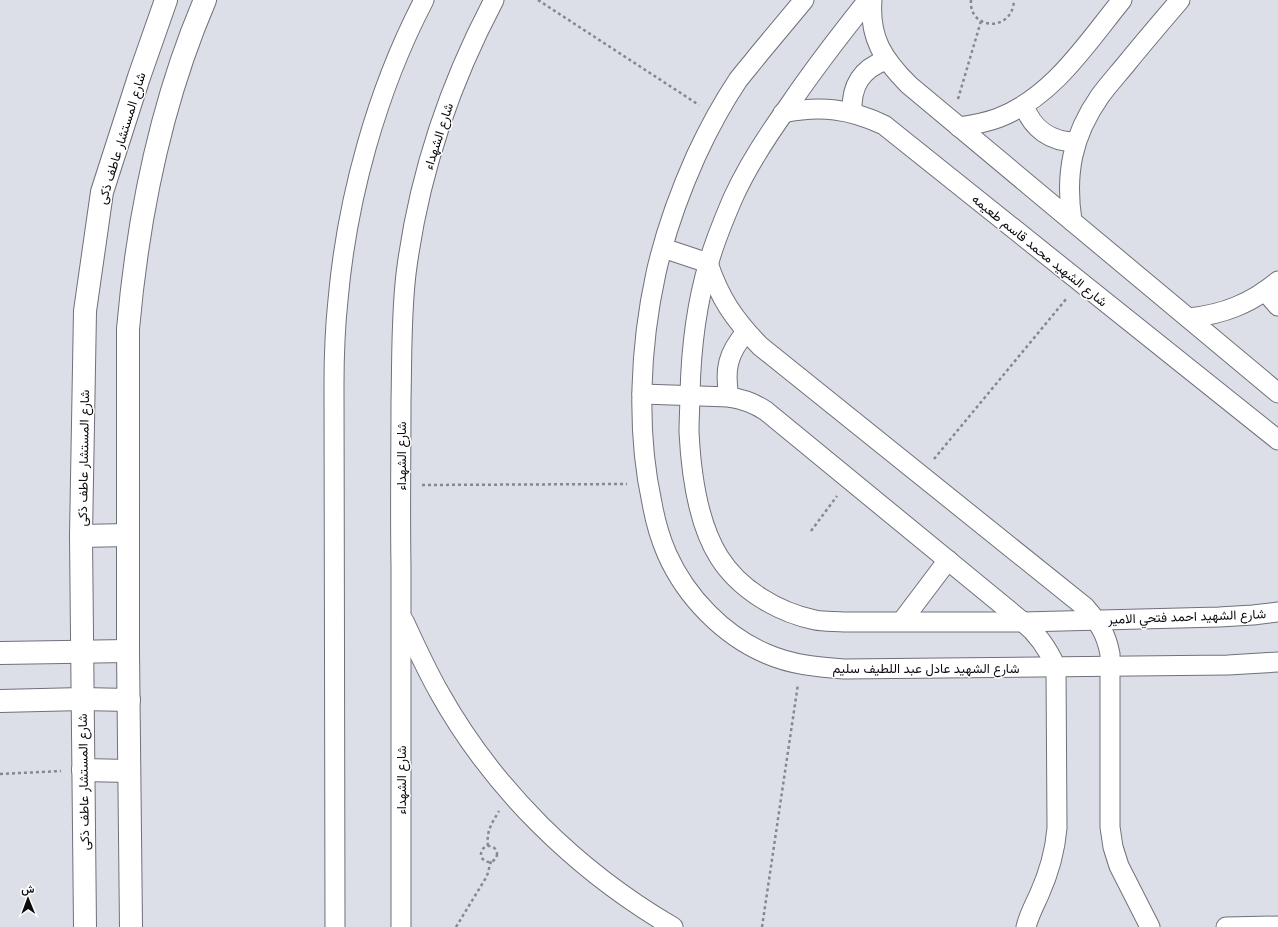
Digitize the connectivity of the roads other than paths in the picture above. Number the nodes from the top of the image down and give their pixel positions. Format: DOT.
graph roads {
  1 [pos="166,0"];
  2 [pos="205,0"];
  3 [pos="424,0"];
  4 [pos="494,0"];
  5 [pos="804,0"];
  6 [pos="868,0"];
  7 [pos="872,0"];
  8 [pos="1122,0"];
  9 [pos="1180,0"];
  10 [pos="886,60"];
  11 [pos="1024,105"];
  12 [pos="852,112"];
  13 [pos="783,113"];
  14 [pos="955,124"];
  15 [pos="1076,142"];
  16 [pos="1072,221"];
  17 [pos="663,248"];
  18 [pos="708,263"];
  19 [pos="1272,286"];
  20 [pos="1278,306"];
  21 [pos="1189,318"];
  22 [pos="746,332"];
  23 [pos="1278,393"];
  24 [pos="642,394"];
  25 [pos="690,395"];
  26 [pos="729,396"];
  27 [pos="1278,440"];
  28 [pos="128,535"];
  29 [pos="81,536"];
  30 [pos="948,560"];
  31 [pos="1278,612"];
  32 [pos="401,614"];
  33 [pos="1096,619"];
  34 [pos="902,621"];
  35 [pos="1023,622"];
  36 [pos="82,651"];
  37 [pos="128,651"];
  38 [pos="0,652"];
  39 [pos="1278,662"];
  40 [pos="1110,666"];
  41 [pos="1056,667"];
  42 [pos="82,699"];
  43 [pos="129,700"];
  44 [pos="0,701"];
  45 [pos="83,770"];
  46 [pos="130,771"];
  47 [pos="1278,926"];
  48 [pos="85,927"];
  49 [pos="131,927"];
  50 [pos="335,927"];
  51 [pos="401,927"];
  52 [pos="673,927"];
  53 [pos="1026,927"];
  54 [pos="1150,927"];
  55 [pos="1226,927"];
  1 -- 29 [label="street, شارع المستشار عاطف ذكى"];
  2 -- 28 [label="street"];
  3 -- 50 [label="street"];
  4 -- 32 [label="street, شارع الشهداء"];
  5 -- 17 [label="street, شارع الشهيد عادل عبد اللطيف سليم"];
  6 -- 13 [label="street"];
  7 -- 10 [label="street"];
  8 -- 11 [label="street"];
  9 -- 15 [label="street"];
  10 -- 12 [label="street"];
  10 -- 14 [label="street"];
  11 -- 14 [label="street"];
  11 -- 15 [label="street"];
  12 -- 13 [label="street, شارع الشهيد محمد قاسم طعيمه"];
  12 -- 27 [label="street, شارع الشهيد محمد قاسم طعيمه"];
  13 -- 18 [label="street"];
  14 -- 16 [label="street"];
  15 -- 16 [label="street"];
  16 -- 21 [label="street"];
  17 -- 18 [label="street"];
  17 -- 24 [label="street, شارع الشهيد عادل عبد اللطيف سليم"];
  18 -- 22 [label="street"];
  18 -- 25 [label="street"];
  19 -- 20 [label="street"];
  19 -- 21 [label="street"];
  21 -- 23 [label="street"];
  22 -- 26 [label="street"];
  22 -- 33 [label="street"];
  24 -- 25 [label="street"];
  24 -- 41 [label="street, شارع الشهيد عادل عبد اللطيف سليم"];
  25 -- 26 [label="street"];
  25 -- 34 [label="street"];
  26 -- 30 [label="street"];
  28 -- 29 [label="street"];
  28 -- 37 [label="street"];
  29 -- 36 [label="street, شارع المستشار عاطف ذكى"];
  30 -- 34 [label="street"];
  30 -- 35 [label="street"];
  31 -- 33 [label="street, شارع الشهيد احمد فتحي الامير"];
  32 -- 51 [label="street, شارع الشهداء"];
  32 -- 52 [label="street"];
  33 -- 35 [label="street"];
  33 -- 40 [label="street"];
  34 -- 35 [label="street"];
  35 -- 41 [label="street"];
  36 -- 37 [label="street"];
  36 -- 38 [label="street"];
  36 -- 42 [label="street, شارع المستشار عاطف ذكى"];
  37 -- 43 [label="street"];
  39 -- 40 [label="street"];
  40 -- 41 [label="street, شارع الشهيد عادل عبد اللطيف سليم"];
  40 -- 54 [label="street"];
  41 -- 53 [label="street"];
  42 -- 43 [label="street"];
  42 -- 44 [label="street"];
  42 -- 45 [label="street, شارع المستشار عاطف ذكى"];
  43 -- 46 [label="street"];
  45 -- 46 [label="street"];
  45 -- 48 [label="street, شارع المستشار عاطف ذكى"];
  46 -- 49 [label="street"];
  47 -- 55 [label="street"];
}
